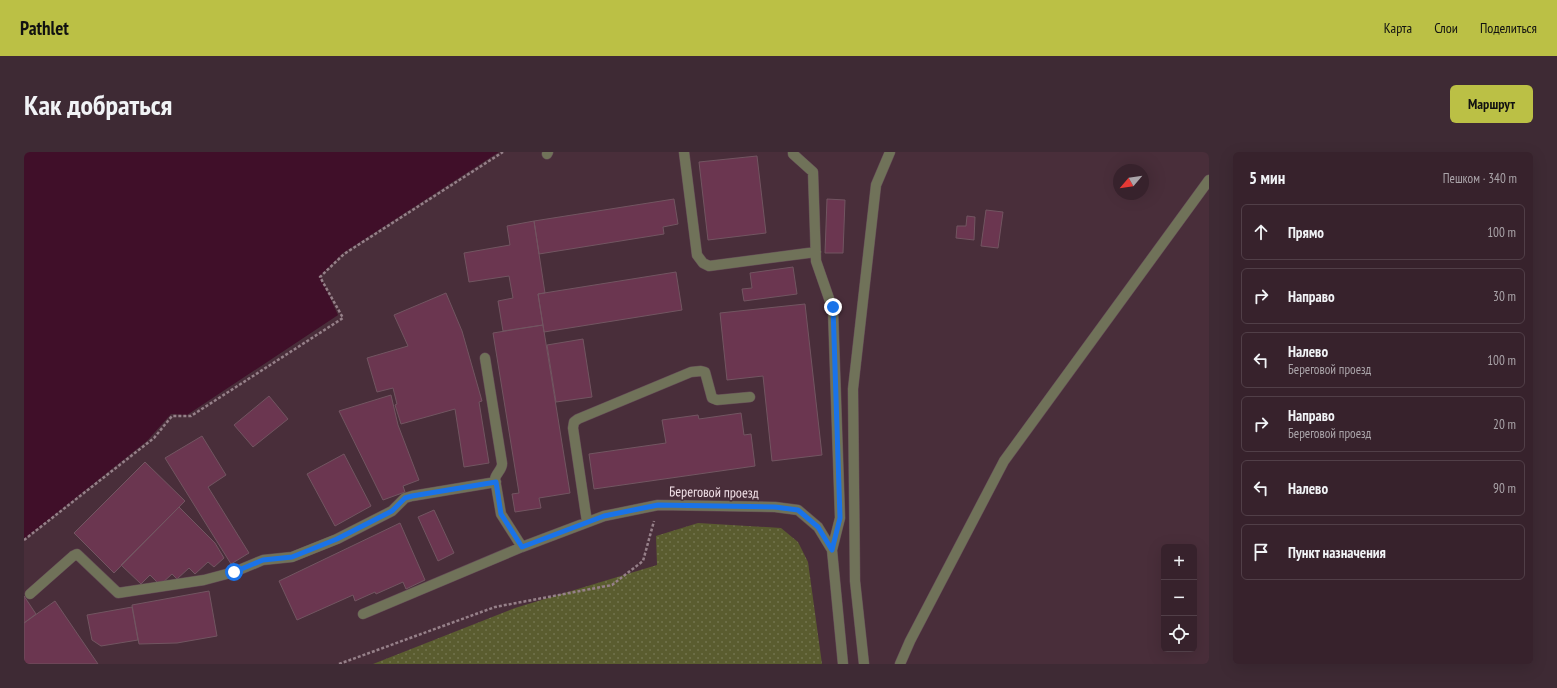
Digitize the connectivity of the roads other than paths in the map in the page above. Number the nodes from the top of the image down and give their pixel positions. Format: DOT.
graph roads {
  1 [pos="684,152"];
  2 [pos="793,152"];
  3 [pos="890,152"];
  4 [pos="1209,180"];
  5 [pos="816,252"];
  6 [pos="486,358"];
  7 [pos="750,397"];
  8 [pos="496,482"];
  9 [pos="587,522"];
  10 [pos="522,547"];
  11 [pos="832,550"];
  12 [pos="30,594"];
  13 [pos="363,614"];
  14 [pos="843,664"];
  15 [pos="864,664"];
  16 [pos="900,664"];
  1 -- 5 [label="street"];
  2 -- 5 [label="street"];
  3 -- 15 [label="street"];
  4 -- 16 [label="street"];
  5 -- 11 [label="street"];
  6 -- 8 [label="street"];
  7 -- 9 [label="street"];
  8 -- 10 [label="street"];
  8 -- 12 [label="street"];
  9 -- 10 [label="street, Береговой проезд"];
  9 -- 11 [label="street, Береговой проезд"];
  10 -- 13 [label="street, Береговой проезд"];
  11 -- 14 [label="street, Береговой проезд"];
}
